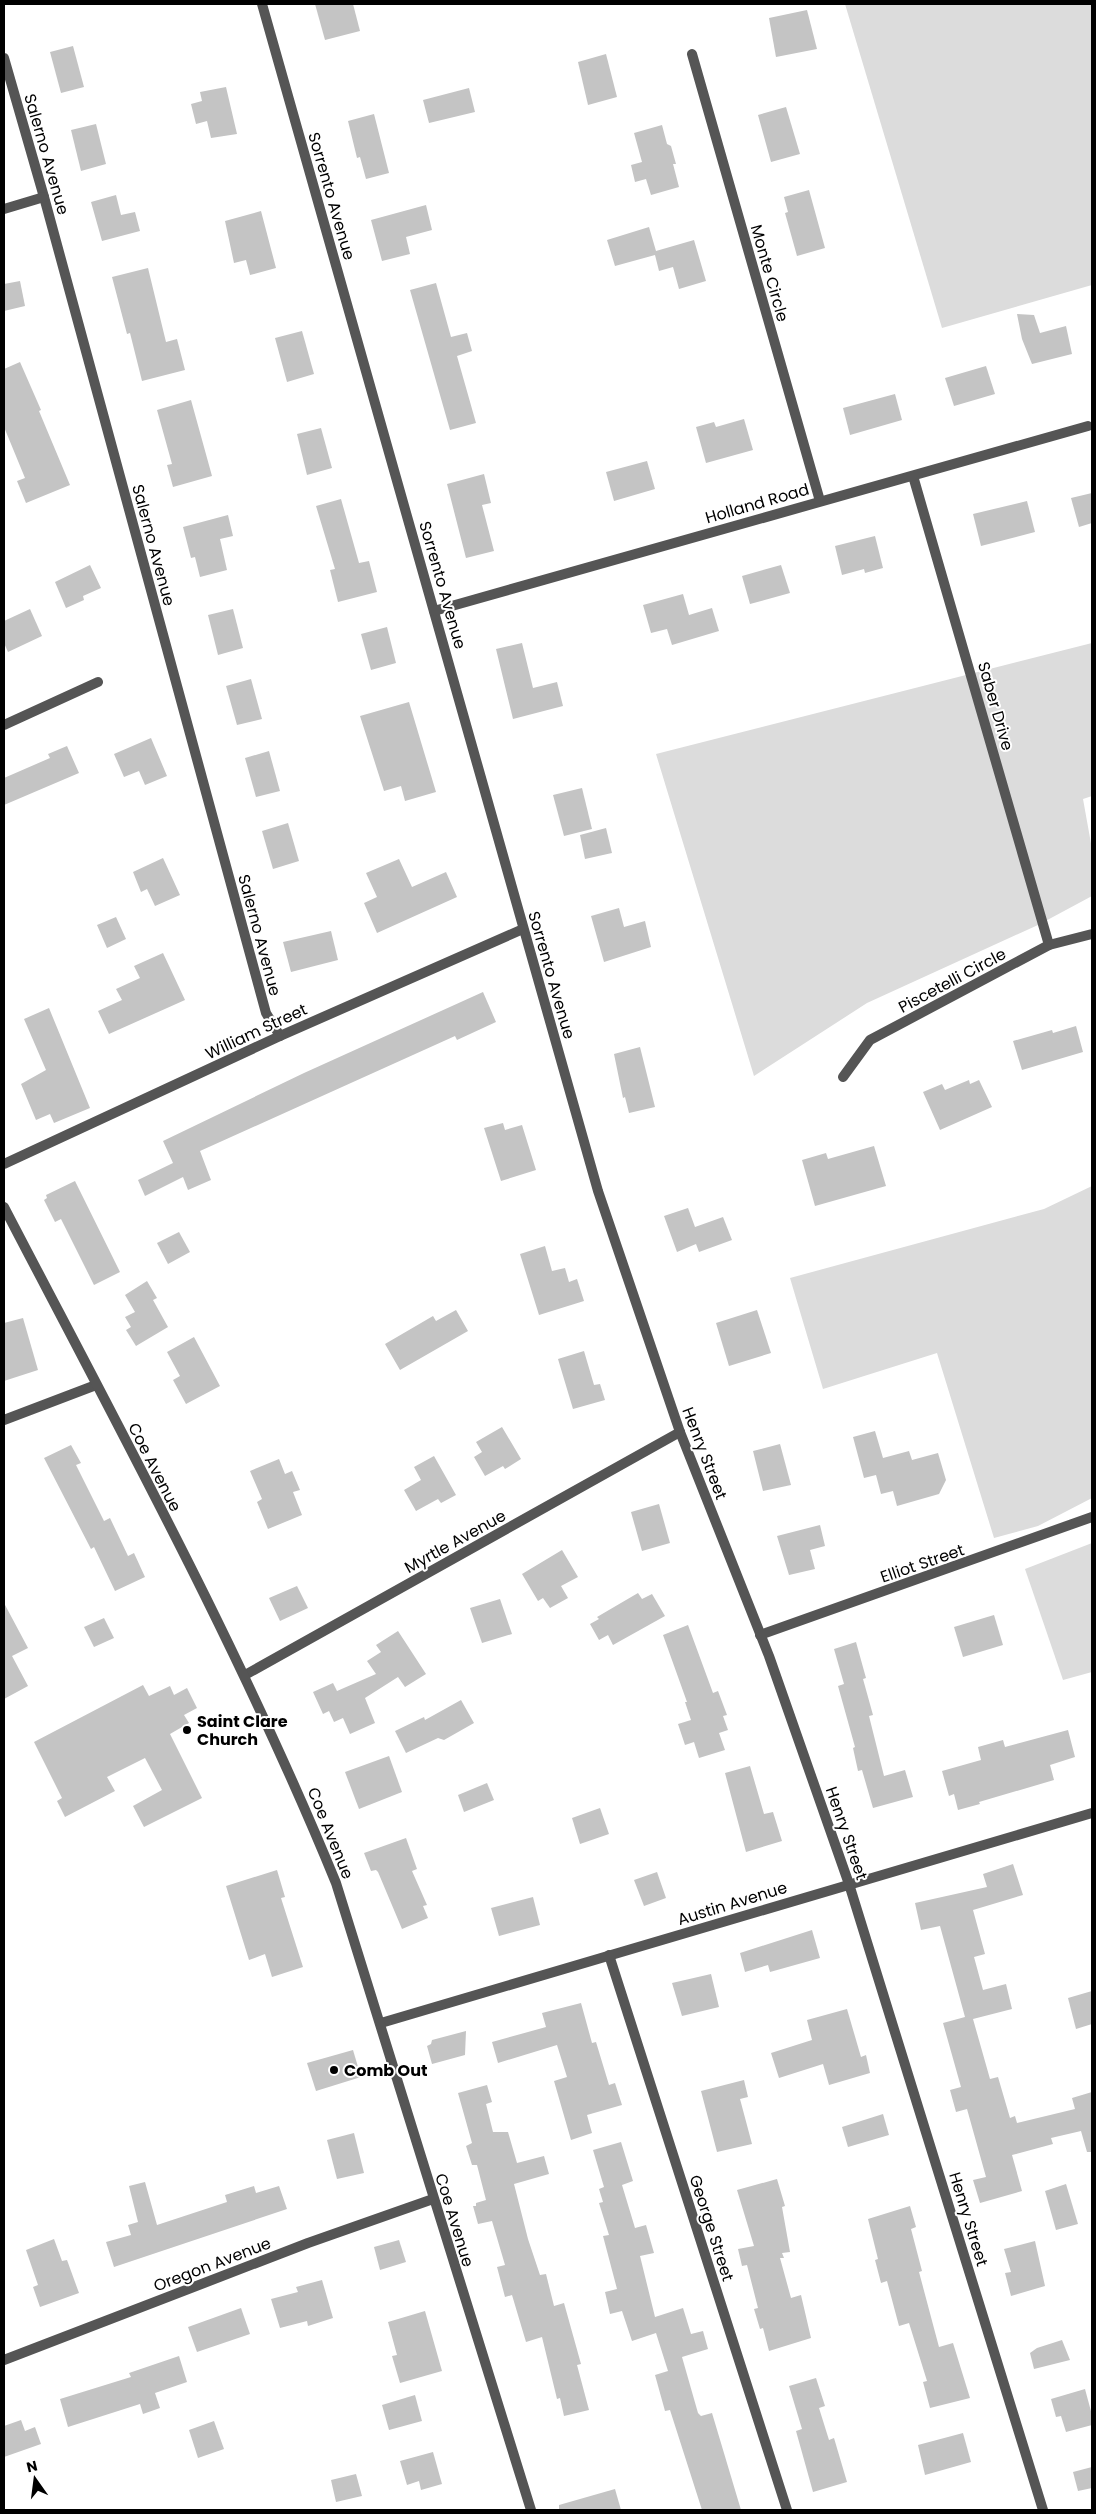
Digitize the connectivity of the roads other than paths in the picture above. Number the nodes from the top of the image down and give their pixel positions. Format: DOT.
graph roads {
  1 [pos="262,4"];
  2 [pos="692,54"];
  3 [pos="4,58"];
  4 [pos="44,197"];
  5 [pos="4,209"];
  6 [pos="1088,426"];
  7 [pos="913,476"];
  8 [pos="820,500"];
  9 [pos="434,611"];
  10 [pos="98,682"];
  11 [pos="4,725"];
  12 [pos="523,929"];
  13 [pos="1092,934"];
  14 [pos="1049,945"];
  15 [pos="280,1036"];
  16 [pos="843,1077"];
  17 [pos="4,1164"];
  18 [pos="593,1175"];
  19 [pos="4,1208"];
  20 [pos="96,1385"];
  21 [pos="4,1420"];
  22 [pos="680,1432"];
  23 [pos="1092,1517"];
  24 [pos="760,1635"];
  25 [pos="245,1675"];
  26 [pos="1091,1813"];
  27 [pos="1092,1825"];
  28 [pos="849,1884"];
  29 [pos="609,1955"];
  30 [pos="381,2023"];
  31 [pos="433,2199"];
  32 [pos="4,2360"];
  33 [pos="531,2510"];
  34 [pos="787,2510"];
  35 [pos="1043,2510"];
  1 -- 9 [label="street, Sorrento Avenue"];
  2 -- 8 [label="street, Monte Circle"];
  3 -- 4 [label="street, Salerno Avenue"];
  4 -- 5 [label="street"];
  4 -- 15 [label="street, Salerno Avenue"];
  6 -- 7 [label="street, Holland Road"];
  7 -- 8 [label="street, Holland Road"];
  7 -- 14 [label="street, Saber Drive"];
  8 -- 9 [label="street, Holland Road"];
  9 -- 12 [label="street, Sorrento Avenue"];
  10 -- 11 [label="street"];
  12 -- 15 [label="street, William Street"];
  12 -- 18 [label="street, Sorrento Avenue"];
  13 -- 14 [label="street, Piscetelli Circle"];
  14 -- 16 [label="street, Piscetelli Circle"];
  15 -- 17 [label="street, William Street"];
  18 -- 22 [label="street, Henry Street"];
  19 -- 20 [label="street, Coe Avenue"];
  20 -- 21 [label="street"];
  20 -- 25 [label="street, Coe Avenue"];
  22 -- 24 [label="street, Henry Street"];
  22 -- 25 [label="street, Myrtle Avenue"];
  23 -- 24 [label="street, Elliot Street"];
  24 -- 28 [label="street, Henry Street"];
  25 -- 30 [label="street, Coe Avenue"];
  26 -- 27 [label="street"];
  26 -- 28 [label="street, Austin Avenue"];
  28 -- 29 [label="street, Austin Avenue"];
  28 -- 35 [label="street, Henry Street"];
  29 -- 30 [label="street, Austin Avenue"];
  29 -- 34 [label="street, George Street"];
  30 -- 31 [label="street, Coe Avenue"];
  31 -- 32 [label="street, Oregon Avenue"];
  31 -- 33 [label="street, Coe Avenue"];
}
